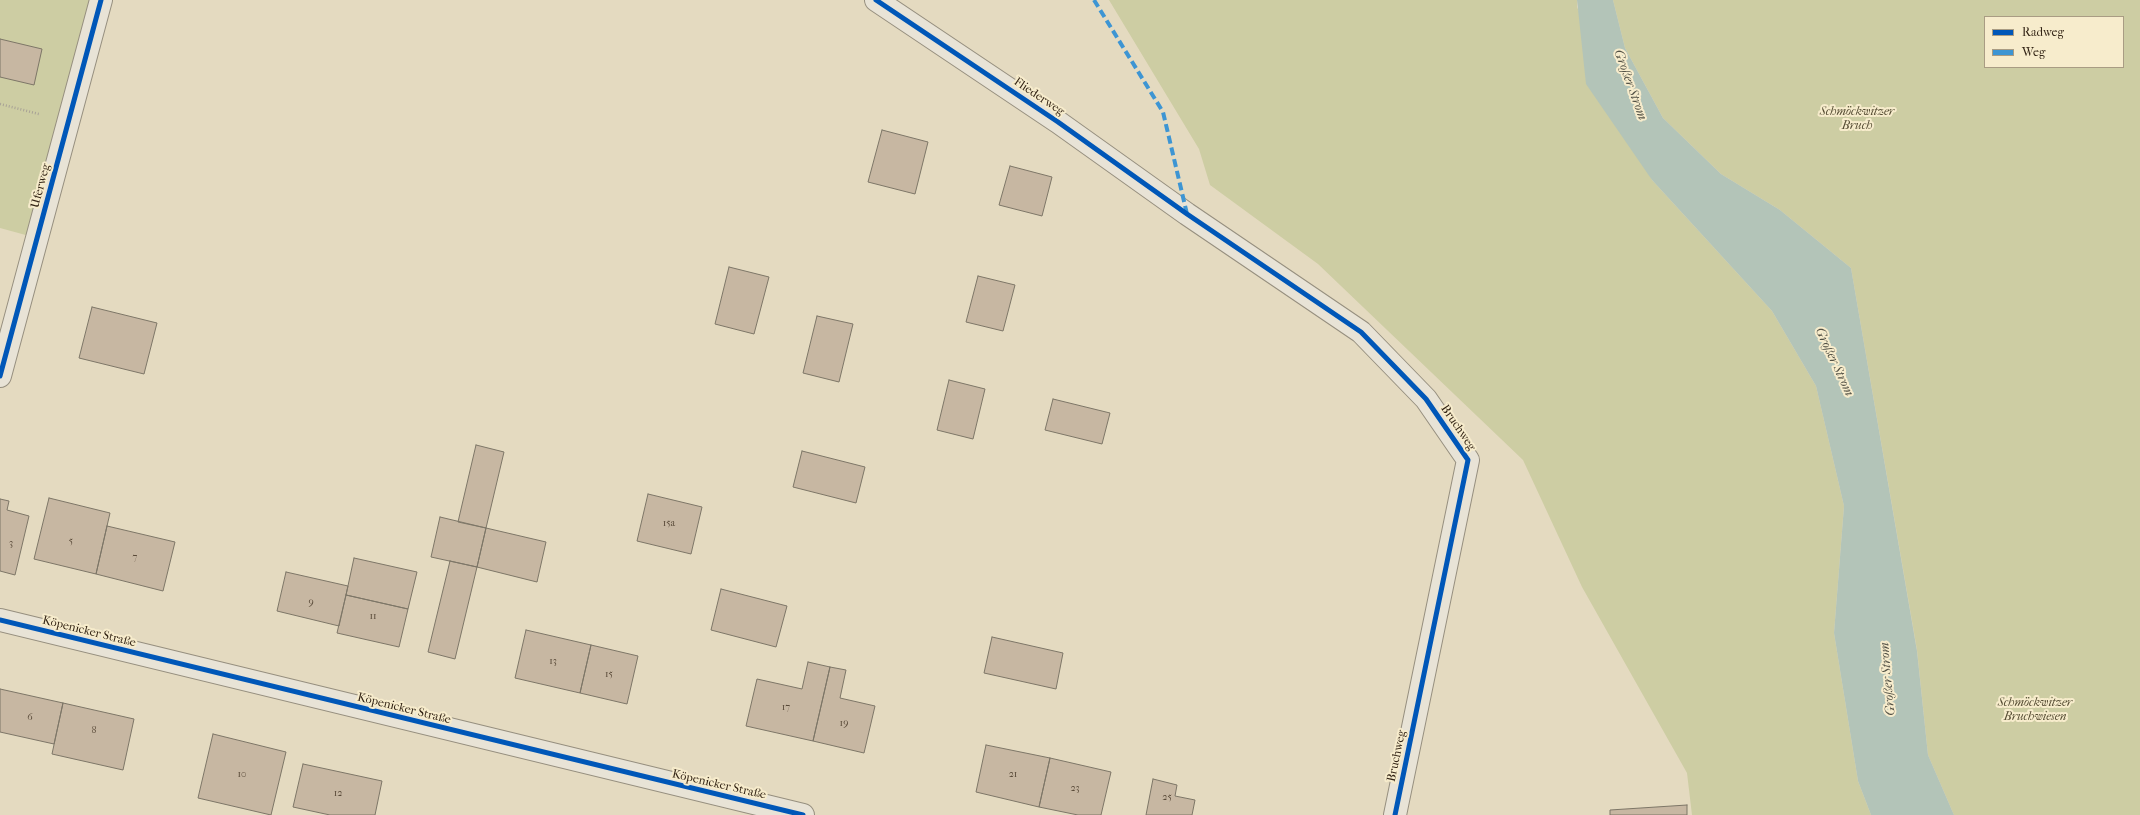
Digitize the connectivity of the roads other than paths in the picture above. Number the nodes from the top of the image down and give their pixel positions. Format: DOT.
graph roads {
  1 [pos="101,0"];
  2 [pos="876,0"];
  3 [pos="1187,214"];
  4 [pos="0,376"];
  5 [pos="0,620"];
  6 [pos="804,815"];
  7 [pos="1395,815"];
  1 -- 4 [label="street, Uferweg"];
  2 -- 3 [label="street, Fliederweg"];
  3 -- 7 [label="street, Bruchweg"];
  5 -- 6 [label="street, Köpenicker Straße"];
}
